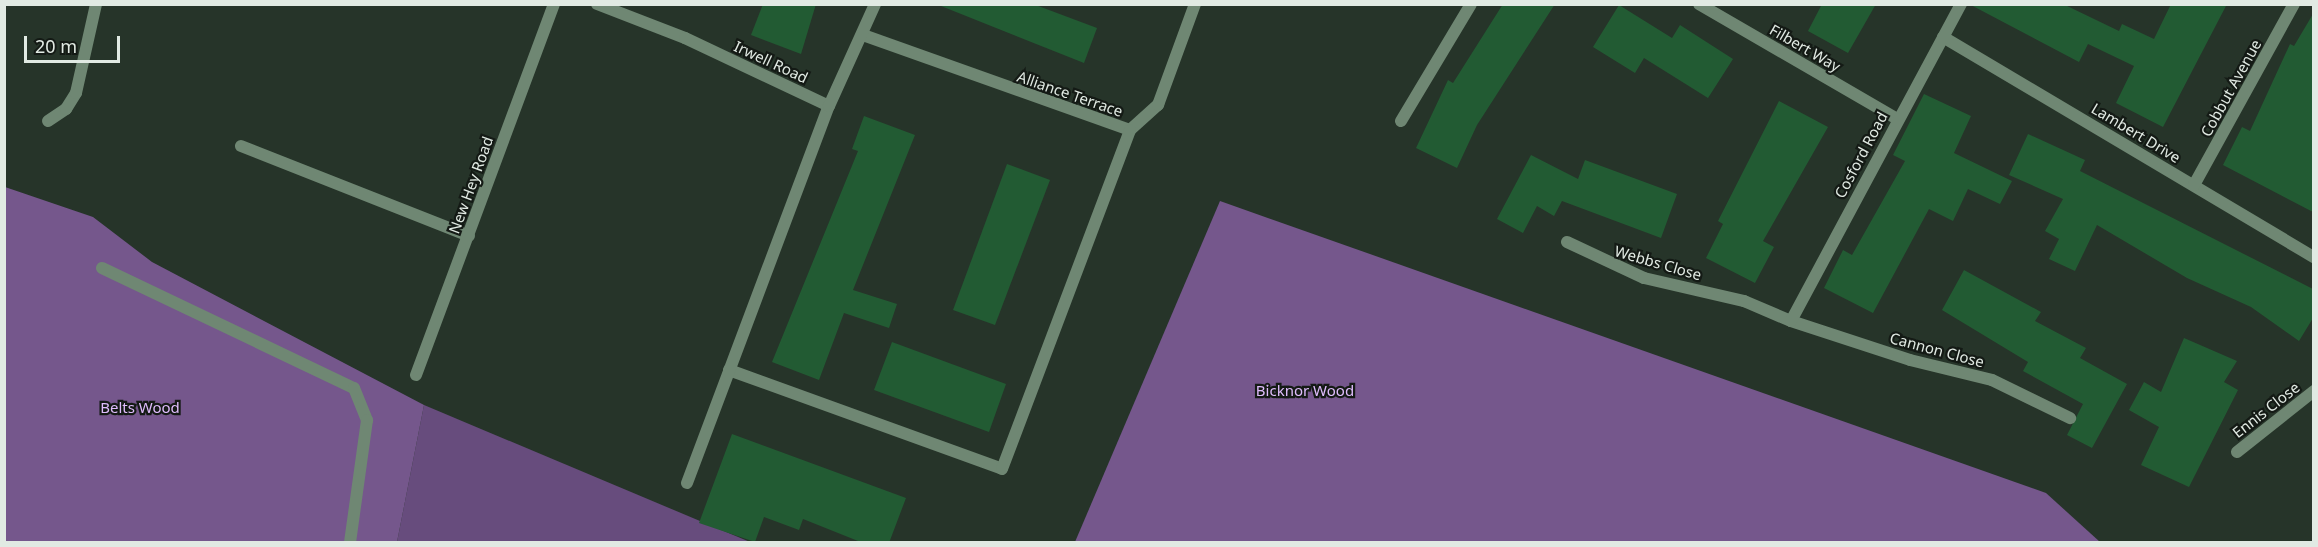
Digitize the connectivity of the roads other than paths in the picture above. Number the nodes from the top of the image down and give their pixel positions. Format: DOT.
graph roads {
  1 [pos="96,4"];
  2 [pos="554,4"];
  3 [pos="597,4"];
  4 [pos="874,4"];
  5 [pos="1195,4"];
  6 [pos="1471,4"];
  7 [pos="1699,4"];
  8 [pos="1961,4"];
  9 [pos="2294,4"];
  10 [pos="863,35"];
  11 [pos="1942,37"];
  12 [pos="829,106"];
  13 [pos="1896,118"];
  14 [pos="48,121"];
  15 [pos="1401,121"];
  16 [pos="1130,130"];
  17 [pos="241,146"];
  18 [pos="2194,185"];
  19 [pos="469,236"];
  20 [pos="1568,242"];
  21 [pos="2313,257"];
  22 [pos="102,268"];
  23 [pos="1791,321"];
  24 [pos="729,370"];
  25 [pos="416,375"];
  26 [pos="2313,391"];
  27 [pos="2070,418"];
  28 [pos="2237,452"];
  29 [pos="687,483"];
  30 [pos="350,543"];
  1 -- 14 [label="street"];
  2 -- 19 [label="street, New Hey Road"];
  3 -- 12 [label="street, Irwell Road"];
  4 -- 10 [label="street"];
  5 -- 16 [label="street, Alliance Terrace"];
  6 -- 15 [label="street"];
  7 -- 13 [label="street, Filbert Way"];
  8 -- 11 [label="street, Cosford Road"];
  9 -- 18 [label="street, Cobbut Avenue"];
  10 -- 12 [label="street"];
  10 -- 16 [label="street, Alliance Terrace"];
  11 -- 13 [label="street, Cosford Road"];
  11 -- 18 [label="street, Lambert Drive"];
  12 -- 24 [label="street"];
  13 -- 23 [label="street, Cosford Road"];
  16 -- 24 [label="street"];
  17 -- 19 [label="street"];
  18 -- 21 [label="street, Lambert Drive"];
  19 -- 25 [label="street, New Hey Road"];
  20 -- 23 [label="street, Webbs Close"];
  22 -- 30 [label="street"];
  23 -- 27 [label="street, Cannon Close"];
  24 -- 29 [label="street"];
  26 -- 28 [label="street, Ennis Close"];
}
